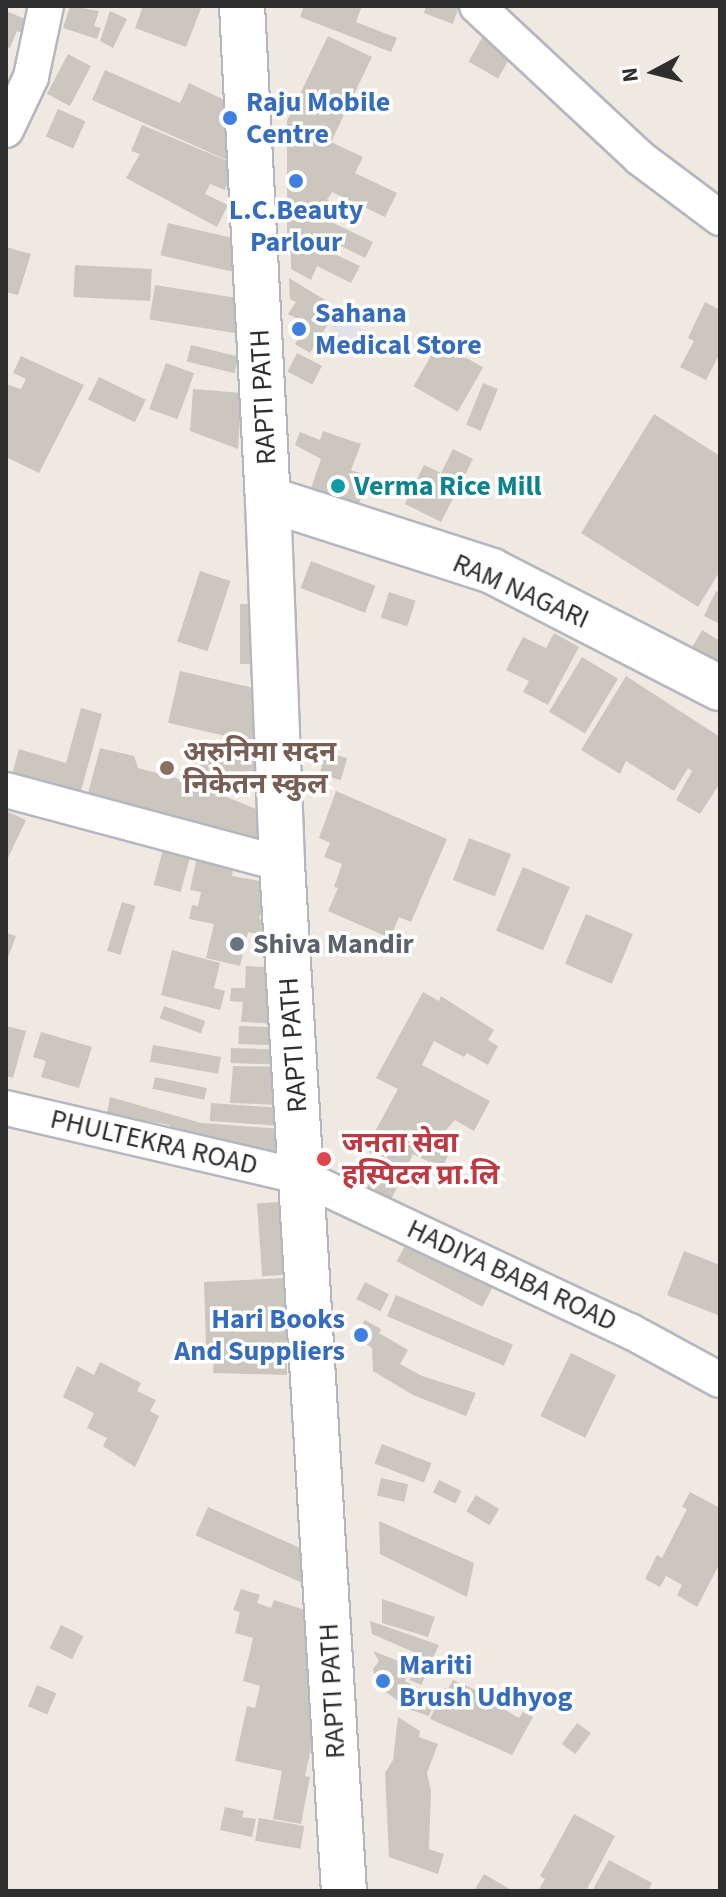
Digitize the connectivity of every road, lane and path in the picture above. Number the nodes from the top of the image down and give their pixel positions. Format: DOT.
graph roads {
  1 [pos="46,6"];
  2 [pos="242,6"];
  3 [pos="477,6"];
  4 [pos="15,91"];
  5 [pos="6,130"];
  6 [pos="720,218"];
  7 [pos="268,499"];
  8 [pos="720,688"];
  9 [pos="6,790"];
  10 [pos="282,864"];
  11 [pos="6,1108"];
  12 [pos="302,1177"];
  13 [pos="720,1380"];
  14 [pos="344,1891"];
  1 -- 4 [label="street"];
  2 -- 7 [label="main road, RAPTI PATH"];
  3 -- 6 [label="street"];
  4 -- 5 [label="street"];
  7 -- 8 [label="main road, RAM NAGARI"];
  7 -- 10 [label="main road, RAPTI PATH"];
  9 -- 10 [label="street"];
  10 -- 12 [label="main road, RAPTI PATH"];
  11 -- 12 [label="street, PHULTEKRA ROAD"];
  12 -- 13 [label="street, HADIYA BABA ROAD"];
  12 -- 14 [label="main road, RAPTI PATH"];
}
